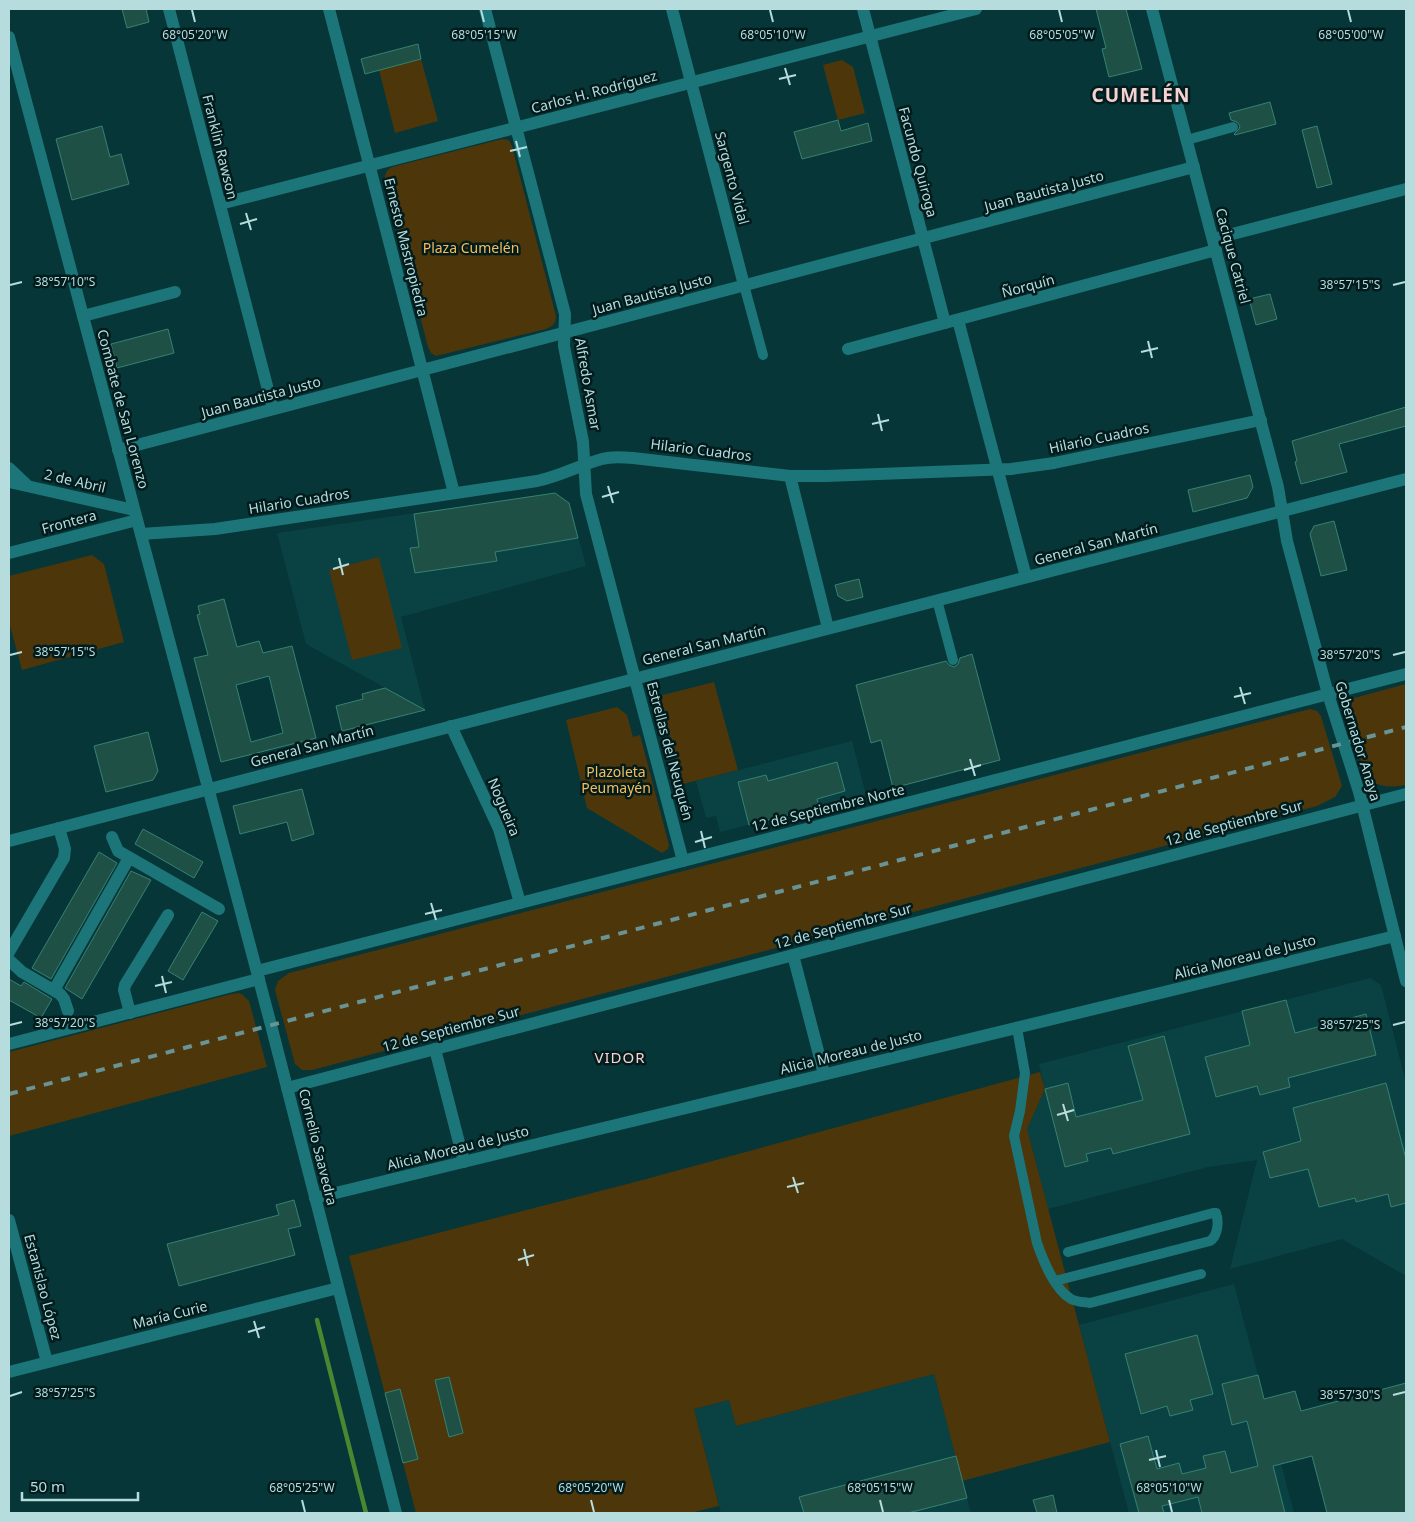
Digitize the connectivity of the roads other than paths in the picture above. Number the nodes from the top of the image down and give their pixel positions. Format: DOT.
graph roads {
  1 [pos="169,9"];
  2 [pos="329,9"];
  3 [pos="485,9"];
  4 [pos="672,9"];
  5 [pos="863,9"];
  6 [pos="976,9"];
  7 [pos="1152,9"];
  8 [pos="870,36"];
  9 [pos="9,37"];
  10 [pos="691,82"];
  11 [pos="1233,127"];
  12 [pos="516,128"];
  13 [pos="1187,140"];
  14 [pos="370,166"];
  15 [pos="1194,167"];
  16 [pos="1406,189"];
  17 [pos="220,204"];
  18 [pos="923,238"];
  19 [pos="1214,245"];
  20 [pos="744,286"];
  21 [pos="175,292"];
  22 [pos="83,316"];
  23 [pos="958,320"];
  24 [pos="945,323"];
  25 [pos="564,333"];
  26 [pos="848,349"];
  27 [pos="762,355"];
  28 [pos="422,370"];
  29 [pos="273,409"];
  30 [pos="1260,420"];
  31 [pos="118,450"];
  32 [pos="584,466"];
  33 [pos="9,468"];
  34 [pos="997,470"];
  35 [pos="790,476"];
  36 [pos="1406,479"];
  37 [pos="9,482"];
  38 [pos="28,486"];
  39 [pos="454,493"];
  40 [pos="1282,511"];
  41 [pos="136,515"];
  42 [pos="141,534"];
  43 [pos="9,553"];
  44 [pos="1026,577"];
  45 [pos="937,600"];
  46 [pos="828,628"];
  47 [pos="953,660"];
  48 [pos="1406,674"];
  49 [pos="635,678"];
  50 [pos="1328,694"];
  51 [pos="451,726"];
  52 [pos="209,789"];
  53 [pos="1406,794"];
  54 [pos="1362,805"];
  55 [pos="59,828"];
  56 [pos="112,837"];
  57 [pos="9,841"];
  58 [pos="129,858"];
  59 [pos="683,861"];
  60 [pos="520,903"];
  61 [pos="219,910"];
  62 [pos="168,915"];
  63 [pos="1395,936"];
  64 [pos="9,952"];
  65 [pos="793,954"];
  66 [pos="9,960"];
  67 [pos="258,975"];
  68 [pos="1406,981"];
  69 [pos="54,990"];
  70 [pos="68,1011"];
  71 [pos="130,1012"];
  72 [pos="1017,1028"];
  73 [pos="9,1044"];
  74 [pos="434,1049"];
  75 [pos="824,1074"];
  76 [pos="287,1088"];
  77 [pos="464,1162"];
  78 [pos="315,1198"];
  79 [pos="9,1220"];
  80 [pos="1068,1252"];
  81 [pos="1201,1274"];
  82 [pos="1055,1281"];
  83 [pos="338,1288"];
  84 [pos="47,1362"];
  85 [pos="9,1372"];
  86 [pos="396,1513"];
  1 -- 17 [label="street, Franklin Rawson"];
  2 -- 14 [label="street, Ernesto Mastropiedra"];
  3 -- 12 [label="street, Alfredo Asmar"];
  4 -- 10 [label="street, Sargento Vidal"];
  5 -- 8 [label="street, Facundo Quiroga"];
  6 -- 8 [label="street, Carlos H. Rodríguez"];
  7 -- 13 [label="street, Cacique Catriel"];
  8 -- 10 [label="street, Carlos H. Rodríguez"];
  8 -- 18 [label="street, Facundo Quiroga"];
  9 -- 22 [label="street, Combate de San Lorenzo"];
  10 -- 12 [label="street, Carlos H. Rodríguez"];
  10 -- 20 [label="street, Sargento Vidal"];
  11 -- 13 [label="lane"];
  12 -- 14 [label="street, Carlos H. Rodríguez"];
  12 -- 25 [label="street, Alfredo Asmar"];
  13 -- 15 [label="street, Cacique Catriel"];
  14 -- 17 [label="street, Carlos H. Rodríguez"];
  14 -- 28 [label="street, Ernesto Mastropiedra"];
  15 -- 18 [label="street, Juan Bautista Justo"];
  15 -- 19 [label="street, Cacique Catriel"];
  16 -- 19 [label="street"];
  17 -- 29 [label="street, Franklin Rawson"];
  18 -- 20 [label="street, Juan Bautista Justo"];
  18 -- 24 [label="street, Facundo Quiroga"];
  19 -- 23 [label="street, Ñorquín"];
  19 -- 30 [label="street, Cacique Catriel"];
  20 -- 25 [label="street, Juan Bautista Justo"];
  20 -- 27 [label="lane, Sargento Vidal"];
  21 -- 22 [label="street"];
  22 -- 31 [label="street, Combate de San Lorenzo"];
  23 -- 24 [label="street, Ñorquín"];
  23 -- 34 [label="street"];
  24 -- 26 [label="street, Ñorquín"];
  25 -- 28 [label="street, Juan Bautista Justo"];
  25 -- 32 [label="street, Alfredo Asmar"];
  28 -- 29 [label="street, Juan Bautista Justo"];
  28 -- 39 [label="street, Ernesto Mastropiedra"];
  29 -- 31 [label="street, Juan Bautista Justo"];
  30 -- 34 [label="street, Hilario Cuadros"];
  30 -- 40 [label="street, Cacique Catriel"];
  31 -- 41 [label="street, Combate de San Lorenzo"];
  32 -- 35 [label="street, Hilario Cuadros"];
  32 -- 39 [label="street, Hilario Cuadros"];
  32 -- 49 [label="street, Alfredo Asmar"];
  33 -- 38 [label="street"];
  34 -- 35 [label="street, Hilario Cuadros"];
  34 -- 44 [label="street"];
  35 -- 46 [label="street"];
  36 -- 40 [label="street, General San Martín"];
  37 -- 38 [label="street, 2 de Abril"];
  38 -- 41 [label="street, 2 de Abril"];
  39 -- 42 [label="street, Hilario Cuadros"];
  40 -- 44 [label="street, General San Martín"];
  40 -- 50 [label="street, Gobernador Anaya"];
  41 -- 42 [label="street, Combate de San Lorenzo"];
  41 -- 43 [label="street, Frontera"];
  42 -- 52 [label="street, Combate de San Lorenzo"];
  44 -- 45 [label="street, General San Martín"];
  45 -- 46 [label="street, General San Martín"];
  45 -- 47 [label="lane"];
  46 -- 49 [label="street, General San Martín"];
  48 -- 50 [label="street, 12 de Septiembre Norte"];
  49 -- 51 [label="street, General San Martín"];
  49 -- 59 [label="street, Estrellas del Neuquén"];
  50 -- 54 [label="street, Gobernador Anaya"];
  50 -- 59 [label="street, 12 de Septiembre Norte"];
  51 -- 52 [label="street, General San Martín"];
  51 -- 60 [label="street, Nogueira"];
  52 -- 55 [label="street, General San Martín"];
  52 -- 67 [label="street, Cornelio Saavedra"];
  53 -- 54 [label="street, 12 de Septiembre Sur"];
  54 -- 63 [label="street, Gobernador Anaya"];
  54 -- 65 [label="street, 12 de Septiembre Sur"];
  55 -- 57 [label="street, General San Martín"];
  55 -- 64 [label="street"];
  56 -- 58 [label="street"];
  58 -- 61 [label="street"];
  58 -- 69 [label="street"];
  59 -- 60 [label="street, 12 de Septiembre Norte"];
  60 -- 67 [label="street, 12 de Septiembre Norte"];
  62 -- 71 [label="street"];
  63 -- 68 [label="street, Gobernador Anaya"];
  63 -- 72 [label="street, Alicia Moreau de Justo"];
  65 -- 74 [label="street, 12 de Septiembre Sur"];
  65 -- 75 [label="street"];
  66 -- 69 [label="street"];
  67 -- 71 [label="street, 12 de Septiembre Norte"];
  67 -- 76 [label="street, Cornelio Saavedra"];
  69 -- 70 [label="street"];
  71 -- 73 [label="street, 12 de Septiembre Norte"];
  72 -- 75 [label="street, Alicia Moreau de Justo"];
  72 -- 82 [label="lane"];
  74 -- 76 [label="street, 12 de Septiembre Sur"];
  74 -- 77 [label="street"];
  75 -- 77 [label="street, Alicia Moreau de Justo"];
  76 -- 78 [label="street, Cornelio Saavedra"];
  77 -- 78 [label="street, Alicia Moreau de Justo"];
  78 -- 83 [label="street, Cornelio Saavedra"];
  79 -- 84 [label="street, Estanislao López"];
  80 -- 82 [label="lane"];
  81 -- 82 [label="lane"];
  83 -- 84 [label="street, María Curie"];
  83 -- 86 [label="street, Cornelio Saavedra"];
  84 -- 85 [label="street, María Curie"];
}
